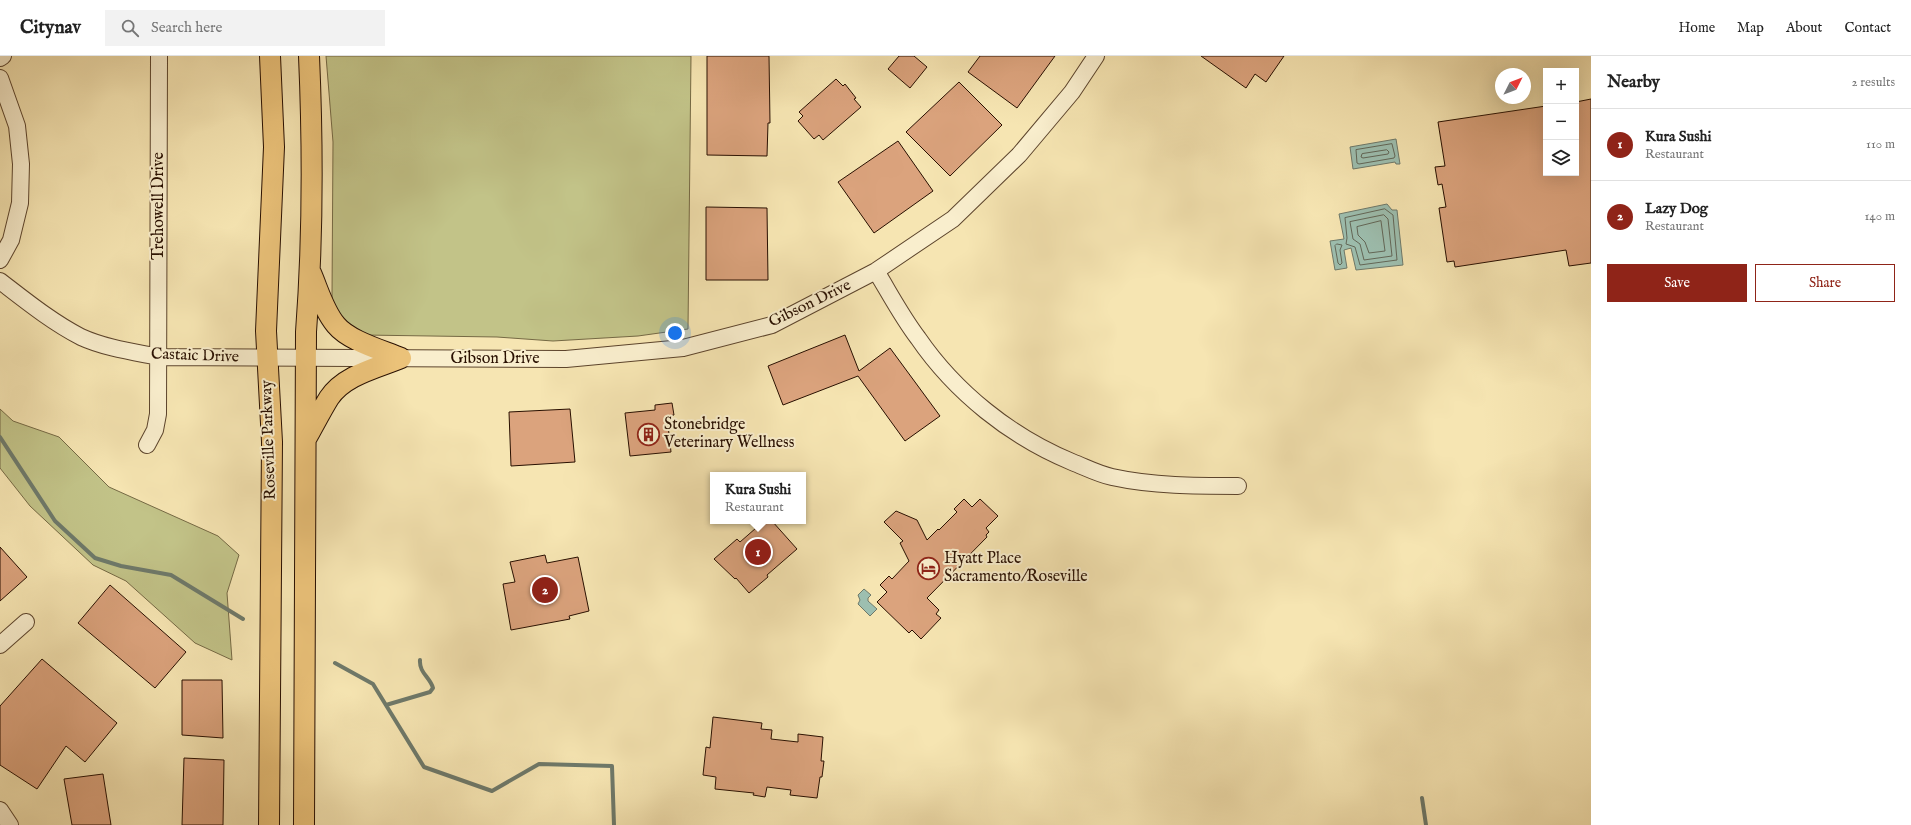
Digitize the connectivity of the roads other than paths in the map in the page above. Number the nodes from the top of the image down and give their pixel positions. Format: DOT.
graph roads {
  1 [pos="3,56"];
  2 [pos="159,56"];
  3 [pos="270,56"];
  4 [pos="309,56"];
  5 [pos="1096,56"];
  6 [pos="0,58"];
  7 [pos="0,78"];
  8 [pos="0,260"];
  9 [pos="310,269"];
  10 [pos="876,271"];
  11 [pos="0,281"];
  12 [pos="159,357"];
  13 [pos="266,358"];
  14 [pos="305,358"];
  15 [pos="401,358"];
  16 [pos="306,440"];
  17 [pos="147,445"];
  18 [pos="1238,486"];
  19 [pos="26,622"];
  20 [pos="0,645"];
  21 [pos="0,810"];
  22 [pos="10,825"];
  23 [pos="269,825"];
  24 [pos="304,825"];
  1 -- 6 [label="street"];
  2 -- 12 [label="street, Trehowell Drive"];
  3 -- 13 [label="main road, Roseville Parkway"];
  4 -- 9 [label="main road"];
  5 -- 10 [label="street, Gibson Drive"];
  7 -- 8 [label="street"];
  9 -- 14 [label="main road"];
  9 -- 15 [label="main road"];
  10 -- 15 [label="street, Gibson Drive"];
  10 -- 18 [label="street"];
  11 -- 12 [label="street, Castaic Drive"];
  12 -- 13 [label="street, Castaic Drive"];
  12 -- 17 [label="street, Trehowell Drive"];
  13 -- 14 [label="street, Gibson Drive"];
  13 -- 23 [label="main road, Roseville Parkway"];
  14 -- 15 [label="street, Gibson Drive"];
  14 -- 16 [label="main road"];
  15 -- 16 [label="main road"];
  16 -- 24 [label="main road"];
  19 -- 20 [label="street"];
  21 -- 22 [label="street"];
}
